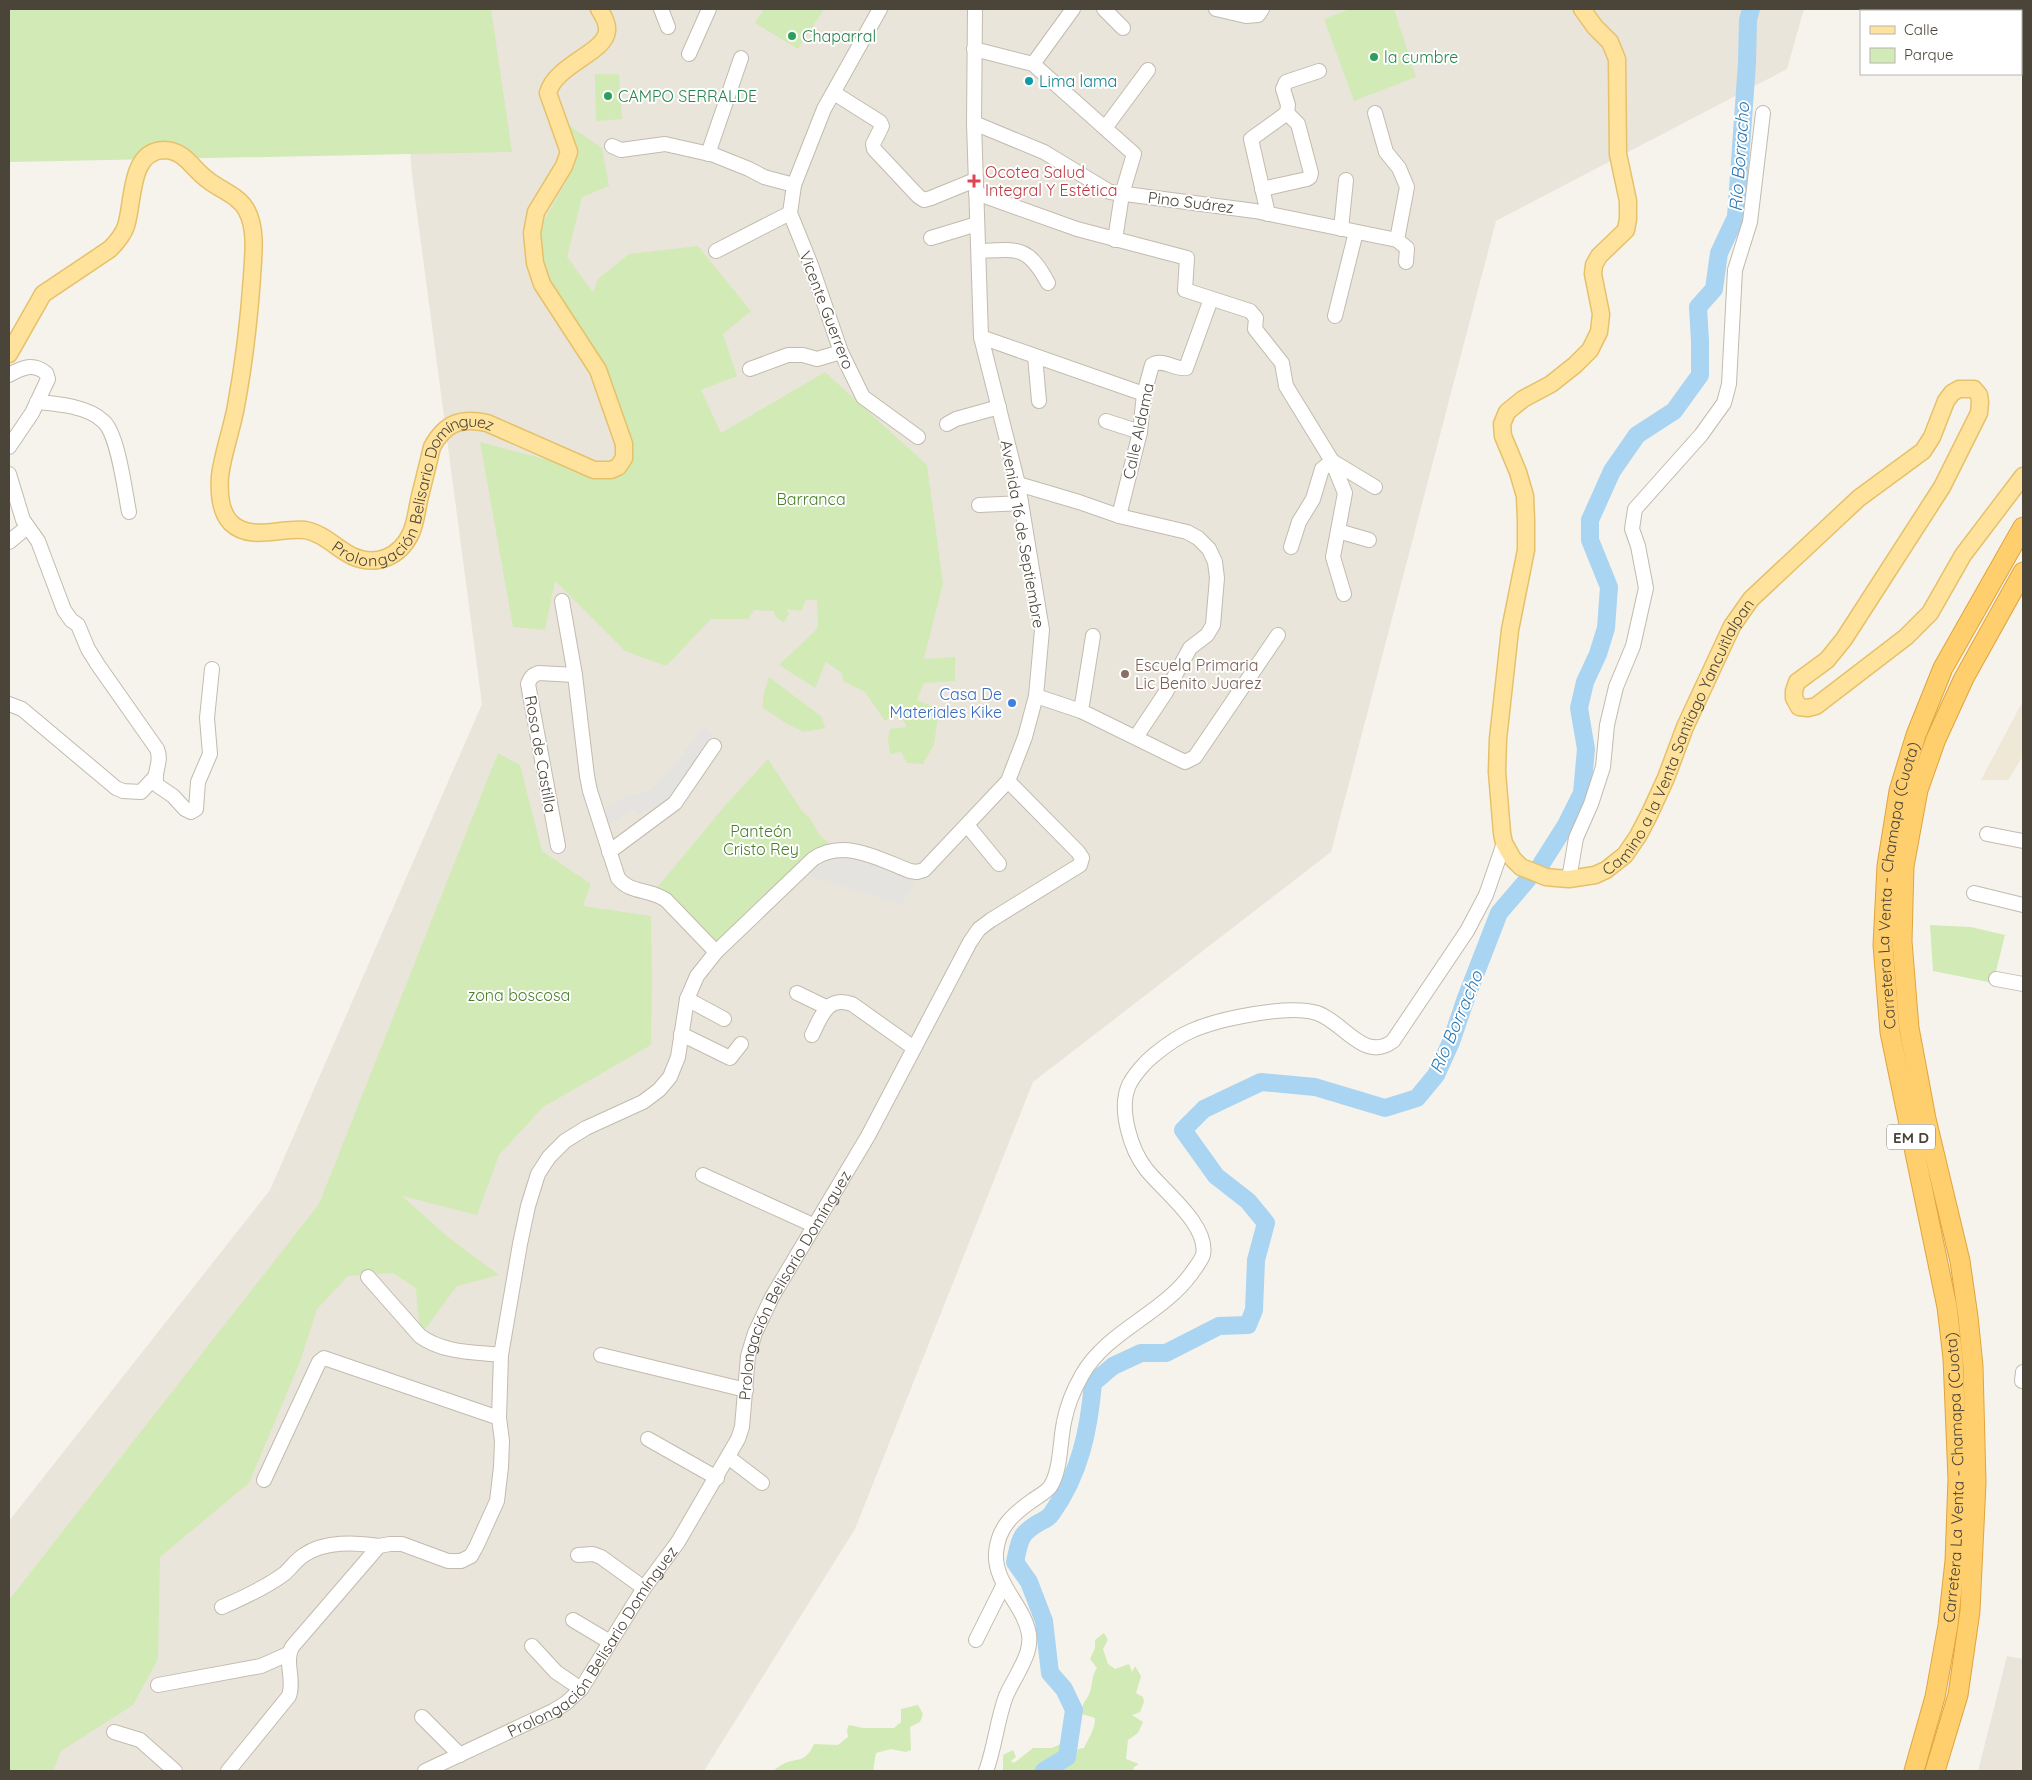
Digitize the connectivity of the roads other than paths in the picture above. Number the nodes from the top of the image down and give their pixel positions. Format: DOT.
graph roads {
  1 [pos="599,9"];
  2 [pos="661,9"];
  3 [pos="709,9"];
  4 [pos="880,9"];
  5 [pos="975,9"];
  6 [pos="1073,9"];
  7 [pos="1104,9"];
  8 [pos="1216,9"];
  9 [pos="1582,9"];
  10 [pos="1258,11"];
  11 [pos="668,27"];
  12 [pos="1123,28"];
  13 [pos="974,49"];
  14 [pos="689,54"];
  15 [pos="741,58"];
  16 [pos="1033,64"];
  17 [pos="1148,70"];
  18 [pos="1319,71"];
  19 [pos="834,94"];
  20 [pos="1287,113"];
  21 [pos="1375,113"];
  22 [pos="1763,113"];
  23 [pos="974,123"];
  24 [pos="1105,128"];
  25 [pos="612,146"];
  26 [pos="708,154"];
  27 [pos="1346,180"];
  28 [pos="794,185"];
  29 [pos="975,186"];
  30 [pos="1262,189"];
  31 [pos="1122,194"];
  32 [pos="790,213"];
  33 [pos="1268,214"];
  34 [pos="977,224"];
  35 [pos="1341,229"];
  36 [pos="1356,232"];
  37 [pos="931,238"];
  38 [pos="1114,240"];
  39 [pos="1397,240"];
  40 [pos="716,250"];
  41 [pos="979,251"];
  42 [pos="1406,262"];
  43 [pos="1048,284"];
  44 [pos="1212,299"];
  45 [pos="1335,316"];
  46 [pos="981,337"];
  47 [pos="841,352"];
  48 [pos="9,354"];
  49 [pos="1034,356"];
  50 [pos="750,369"];
  51 [pos="9,375"];
  52 [pos="1144,394"];
  53 [pos="1039,401"];
  54 [pos="37,402"];
  55 [pos="999,407"];
  56 [pos="1106,421"];
  57 [pos="946,424"];
  58 [pos="1140,432"];
  59 [pos="918,437"];
  60 [pos="9,447"];
  61 [pos="1332,461"];
  62 [pos="9,474"];
  63 [pos="2023,476"];
  64 [pos="1018,484"];
  65 [pos="1375,487"];
  66 [pos="1021,503"];
  67 [pos="979,506"];
  68 [pos="129,512"];
  69 [pos="1119,516"];
  70 [pos="2023,527"];
  71 [pos="26,528"];
  72 [pos="1338,531"];
  73 [pos="1369,540"];
  74 [pos="9,542"];
  75 [pos="1291,547"];
  76 [pos="2023,572"];
  77 [pos="1344,594"];
  78 [pos="562,602"];
  79 [pos="1278,635"];
  80 [pos="1093,636"];
  81 [pos="212,669"];
  82 [pos="575,675"];
  83 [pos="1036,696"];
  84 [pos="9,704"];
  85 [pos="1081,711"];
  86 [pos="1136,737"];
  87 [pos="714,746"];
  88 [pos="155,777"];
  89 [pos="1008,781"];
  90 [pos="967,825"];
  91 [pos="1987,834"];
  92 [pos="2023,841"];
  93 [pos="1504,843"];
  94 [pos="558,846"];
  95 [pos="609,852"];
  96 [pos="999,864"];
  97 [pos="1569,879"];
  98 [pos="1974,893"];
  99 [pos="2023,905"];
  100 [pos="716,952"];
  101 [pos="1996,979"];
  102 [pos="2023,984"];
  103 [pos="797,992"];
  104 [pos="688,999"];
  105 [pos="826,1008"];
  106 [pos="724,1019"];
  107 [pos="681,1034"];
  108 [pos="812,1035"];
  109 [pos="741,1044"];
  110 [pos="914,1048"];
  111 [pos="703,1175"];
  112 [pos="813,1225"];
  113 [pos="368,1277"];
  114 [pos="502,1355"];
  115 [pos="601,1355"];
  116 [pos="746,1390"];
  117 [pos="499,1418"];
  118 [pos="648,1439"];
  119 [pos="728,1457"];
  120 [pos="717,1478"];
  121 [pos="264,1480"];
  122 [pos="762,1483"];
  123 [pos="379,1546"];
  124 [pos="578,1555"];
  125 [pos="1004,1584"];
  126 [pos="644,1588"];
  127 [pos="222,1607"];
  128 [pos="573,1620"];
  129 [pos="976,1640"];
  130 [pos="610,1642"];
  131 [pos="532,1646"];
  132 [pos="288,1654"];
  133 [pos="158,1686"];
  134 [pos="581,1689"];
  135 [pos="422,1718"];
  136 [pos="114,1732"];
  137 [pos="460,1755"];
  138 [pos="175,1771"];
  139 [pos="228,1771"];
  140 [pos="425,1771"];
  141 [pos="986,1771"];
  142 [pos="1914,1771"];
  143 [pos="1935,1771"];
  1 -- 48 [label="main road, Prolongación Belisario Domínguez"];
  2 -- 11 [label="street"];
  3 -- 14 [label="street"];
  4 -- 19 [label="street"];
  5 -- 13 [label="street, Avenida 16 de Septiembre"];
  6 -- 16 [label="street"];
  7 -- 12 [label="street"];
  8 -- 10 [label="street"];
  9 -- 93 [label="main road, Camino a la Venta Santiago Yancuitlalpan"];
  13 -- 16 [label="street"];
  13 -- 23 [label="street, Avenida 16 de Septiembre"];
  15 -- 26 [label="street"];
  16 -- 24 [label="street"];
  17 -- 24 [label="street"];
  18 -- 20 [label="street"];
  19 -- 28 [label="street"];
  19 -- 29 [label="street"];
  20 -- 30 [label="street"];
  20 -- 30 [label="street"];
  21 -- 39 [label="street"];
  22 -- 97 [label="street"];
  23 -- 29 [label="street, Avenida 16 de Septiembre"];
  23 -- 31 [label="street, Pino Suárez"];
  24 -- 31 [label="street"];
  25 -- 26 [label="street"];
  26 -- 28 [label="street"];
  27 -- 35 [label="street"];
  28 -- 32 [label="street"];
  29 -- 34 [label="street, Avenida 16 de Septiembre"];
  29 -- 38 [label="street"];
  30 -- 33 [label="street"];
  31 -- 33 [label="street, Pino Suárez"];
  31 -- 38 [label="street"];
  32 -- 40 [label="street"];
  32 -- 47 [label="street, Vicente Guerrero"];
  33 -- 35 [label="street, Pino Suárez"];
  34 -- 37 [label="street"];
  34 -- 41 [label="street, Avenida 16 de Septiembre"];
  35 -- 36 [label="street, Pino Suárez"];
  36 -- 39 [label="street, Pino Suárez"];
  36 -- 45 [label="street"];
  38 -- 44 [label="street"];
  39 -- 42 [label="street"];
  41 -- 43 [label="street"];
  41 -- 46 [label="street, Avenida 16 de Septiembre"];
  44 -- 52 [label="street, Calle Aldama"];
  44 -- 61 [label="street"];
  46 -- 49 [label="street"];
  46 -- 55 [label="street, Avenida 16 de Septiembre"];
  47 -- 50 [label="street"];
  47 -- 59 [label="street, Vicente Guerrero"];
  49 -- 52 [label="street"];
  49 -- 53 [label="street"];
  51 -- 54 [label="street"];
  52 -- 58 [label="street, Calle Aldama"];
  54 -- 60 [label="street"];
  54 -- 68 [label="street"];
  55 -- 57 [label="street"];
  55 -- 64 [label="street, Avenida 16 de Septiembre"];
  56 -- 58 [label="street"];
  58 -- 69 [label="street, Calle Aldama"];
  61 -- 65 [label="street"];
  61 -- 72 [label="street"];
  61 -- 75 [label="street"];
  62 -- 71 [label="street"];
  63 -- 97 [label="main road, Camino a la Venta Santiago Yancuitlalpan"];
  64 -- 66 [label="street, Avenida 16 de Septiembre"];
  64 -- 69 [label="street"];
  66 -- 67 [label="street"];
  66 -- 83 [label="street, Avenida 16 de Septiembre"];
  69 -- 86 [label="street"];
  70 -- 142 [label="highway, Carretera La Venta - Chamapa (Cuota) / EM D"];
  71 -- 74 [label="street"];
  71 -- 88 [label="street"];
  72 -- 73 [label="street"];
  72 -- 77 [label="street"];
  76 -- 143 [label="highway, Carretera La Venta - Chamapa (Cuota) / EM D"];
  78 -- 82 [label="street"];
  79 -- 86 [label="street"];
  80 -- 85 [label="street"];
  81 -- 88 [label="street"];
  82 -- 94 [label="street, Rosa de Castilla"];
  82 -- 95 [label="street"];
  83 -- 85 [label="street"];
  83 -- 89 [label="street, Avenida 16 de Septiembre"];
  84 -- 88 [label="street"];
  85 -- 86 [label="street"];
  87 -- 95 [label="street"];
  89 -- 90 [label="street, Avenida 16 de Septiembre"];
  89 -- 110 [label="street, Prolongación Belisario Domínguez"];
  90 -- 96 [label="street"];
  90 -- 100 [label="street, Avenida 16 de Septiembre"];
  91 -- 92 [label="street"];
  93 -- 97 [label="main road, Camino a la Venta Santiago Yancuitlalpan"];
  93 -- 125 [label="street"];
  95 -- 100 [label="street"];
  98 -- 99 [label="street"];
  100 -- 104 [label="street, Avenida 16 de Septiembre"];
  101 -- 102 [label="street"];
  103 -- 105 [label="street"];
  104 -- 106 [label="street"];
  104 -- 107 [label="street, Avenida 16 de Septiembre"];
  105 -- 108 [label="street"];
  105 -- 110 [label="street"];
  107 -- 109 [label="street"];
  107 -- 114 [label="street, Avenida 16 de Septiembre"];
  110 -- 112 [label="street, Prolongación Belisario Domínguez"];
  111 -- 112 [label="street"];
  112 -- 116 [label="street, Prolongación Belisario Domínguez"];
  113 -- 114 [label="street"];
  114 -- 117 [label="street, Avenida 16 de Septiembre"];
  115 -- 116 [label="street"];
  116 -- 119 [label="street, Prolongación Belisario Domínguez"];
  117 -- 121 [label="street"];
  117 -- 123 [label="street, Avenida 16 de Septiembre"];
  118 -- 120 [label="street"];
  119 -- 120 [label="street, Prolongación Belisario Domínguez"];
  119 -- 122 [label="street"];
  120 -- 126 [label="street, Prolongación Belisario Domínguez"];
  123 -- 127 [label="street"];
  123 -- 132 [label="street"];
  124 -- 126 [label="street"];
  125 -- 129 [label="street"];
  125 -- 141 [label="street"];
  126 -- 130 [label="street, Prolongación Belisario Domínguez"];
  128 -- 130 [label="street"];
  130 -- 134 [label="street, Prolongación Belisario Domínguez"];
  131 -- 134 [label="street"];
  132 -- 133 [label="street"];
  132 -- 139 [label="street"];
  134 -- 137 [label="street, Prolongación Belisario Domínguez"];
  135 -- 137 [label="street"];
  136 -- 138 [label="street"];
  137 -- 140 [label="street, Prolongación Belisario Domínguez"];
}
